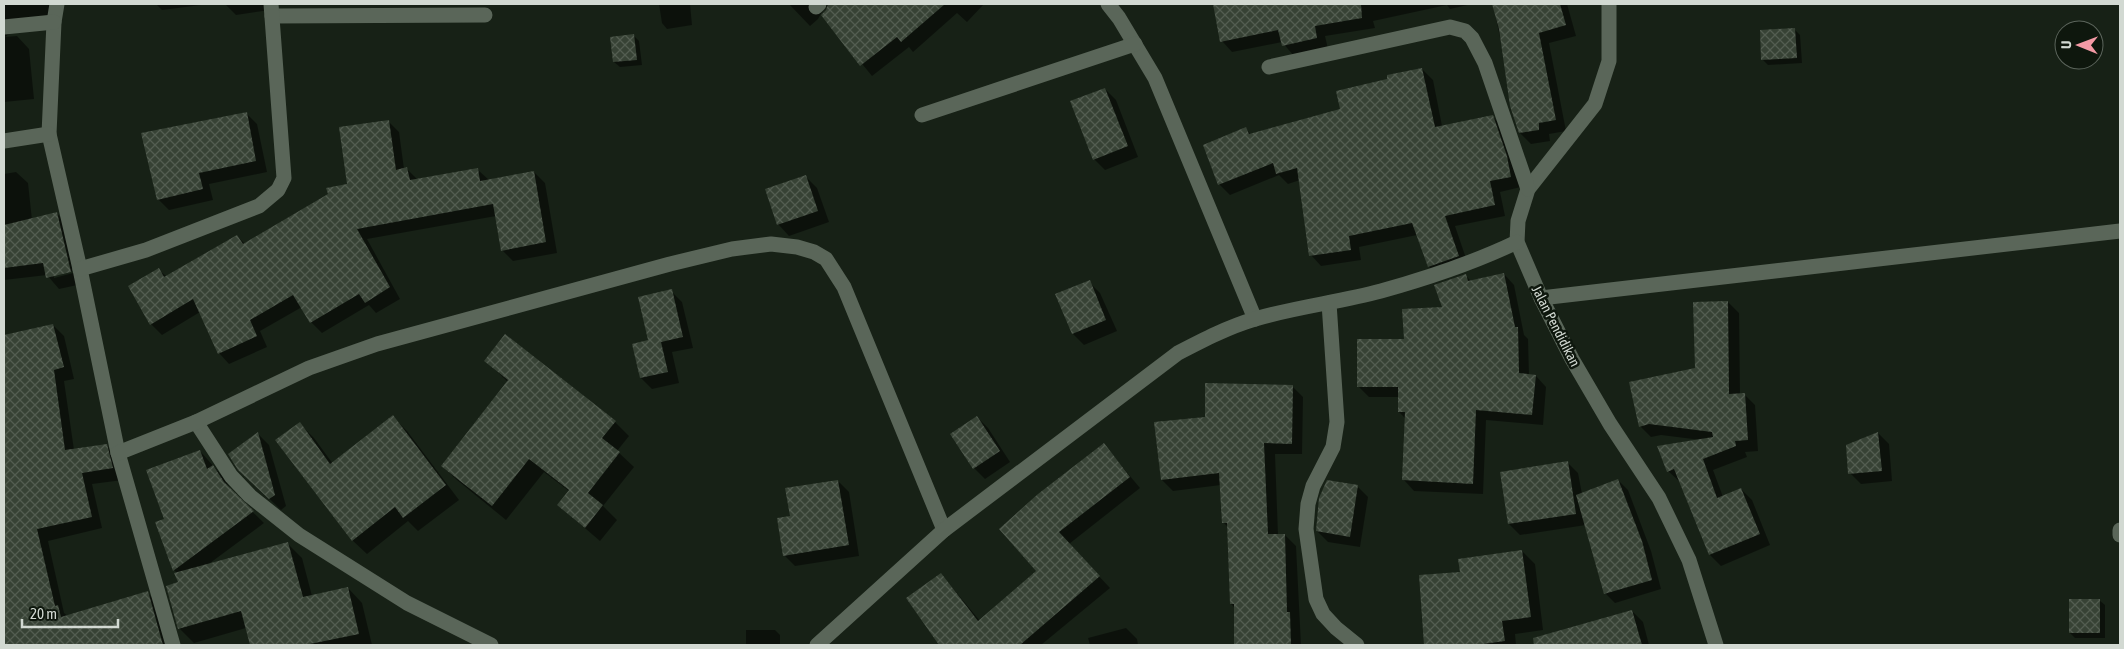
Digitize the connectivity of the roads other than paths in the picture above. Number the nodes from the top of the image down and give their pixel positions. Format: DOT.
graph roads {
  1 [pos="57,4"];
  2 [pos="1108,4"];
  3 [pos="1609,4"];
  4 [pos="272,10"];
  5 [pos="485,15"];
  6 [pos="54,22"];
  7 [pos="4,27"];
  8 [pos="1135,44"];
  9 [pos="1269,66"];
  10 [pos="922,115"];
  11 [pos="49,134"];
  12 [pos="4,141"];
  13 [pos="1528,189"];
  14 [pos="2120,231"];
  15 [pos="1517,242"];
  16 [pos="80,269"];
  17 [pos="1541,298"];
  18 [pos="1329,303"];
  19 [pos="1255,319"];
  20 [pos="196,422"];
  21 [pos="118,453"];
  22 [pos="944,530"];
  23 [pos="2120,530"];
  24 [pos="2120,535"];
  25 [pos="174,645"];
  26 [pos="491,645"];
  27 [pos="817,645"];
  28 [pos="1357,645"];
  29 [pos="1716,645"];
  1 -- 6 [label="street"];
  2 -- 8 [label="street"];
  3 -- 13 [label="street, Jalan Pendidikan"];
  4 -- 5 [label="street"];
  4 -- 16 [label="street"];
  6 -- 7 [label="street"];
  6 -- 11 [label="street"];
  8 -- 10 [label="street"];
  8 -- 19 [label="street"];
  9 -- 13 [label="street"];
  11 -- 12 [label="street"];
  11 -- 16 [label="street"];
  13 -- 15 [label="street, Jalan Pendidikan"];
  14 -- 17 [label="street"];
  15 -- 17 [label="street, Jalan Pendidikan"];
  15 -- 18 [label="street"];
  16 -- 21 [label="street"];
  17 -- 29 [label="street, Jalan Pendidikan"];
  18 -- 19 [label="street"];
  18 -- 28 [label="street"];
  19 -- 22 [label="street"];
  20 -- 21 [label="street"];
  20 -- 22 [label="street"];
  20 -- 26 [label="street"];
  21 -- 25 [label="street"];
  22 -- 27 [label="street"];
  23 -- 24 [label="street"];
}
